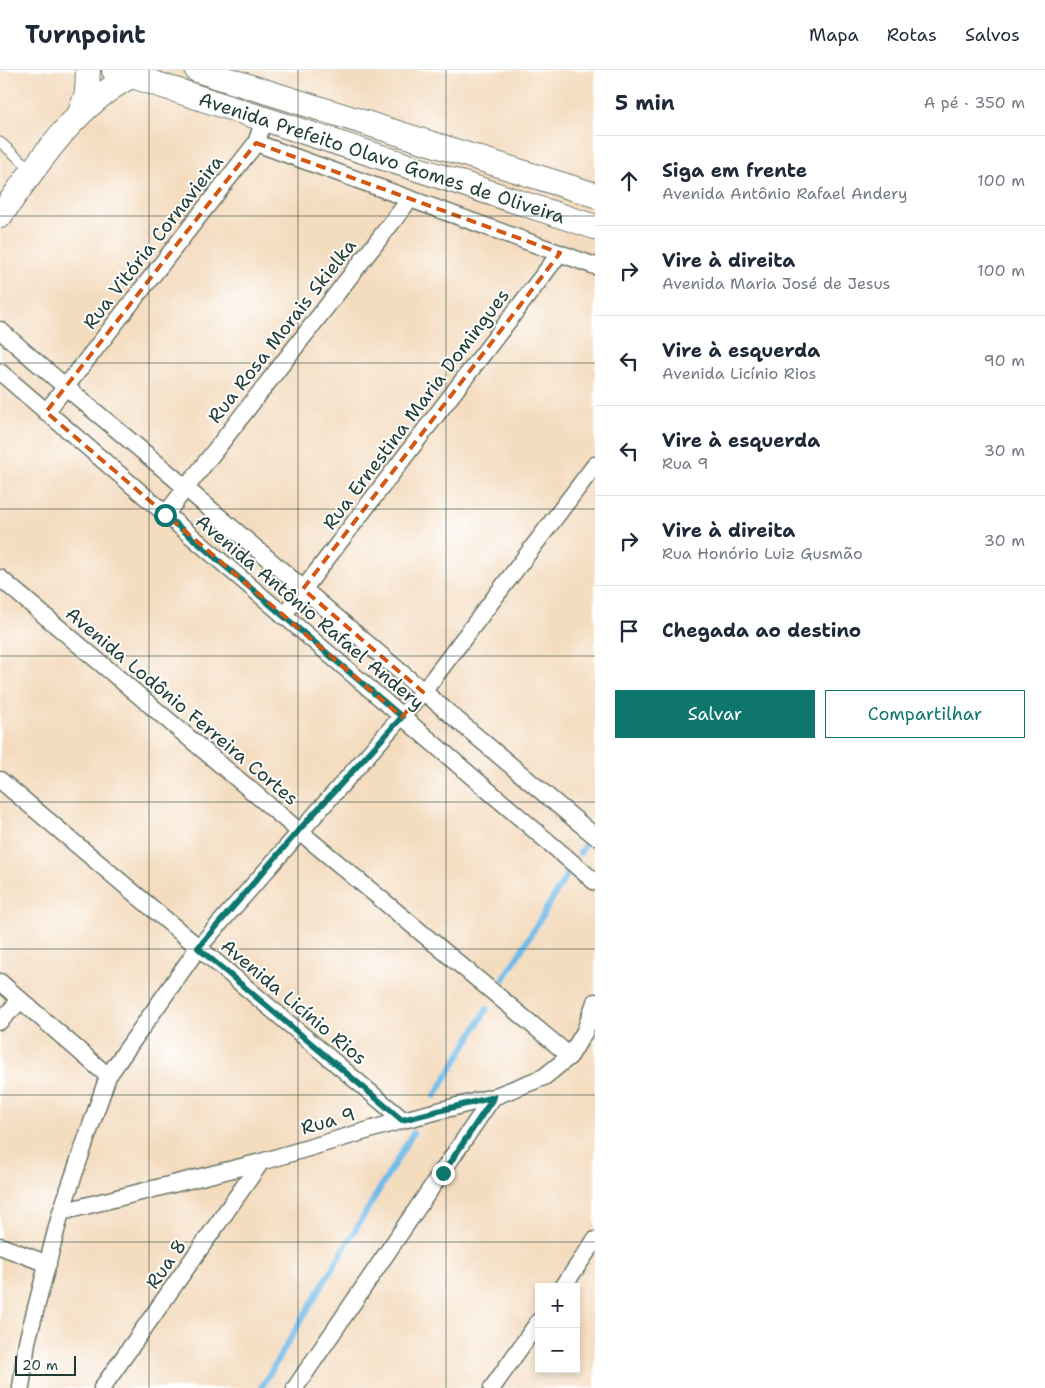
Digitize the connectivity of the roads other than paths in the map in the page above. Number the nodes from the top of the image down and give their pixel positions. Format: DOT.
graph roads {
  1 [pos="88,70"];
  2 [pos="198,70"];
  3 [pos="122,73"];
  4 [pos="80,113"];
  5 [pos="265,118"];
  6 [pos="0,142"];
  7 [pos="256,143"];
  8 [pos="33,171"];
  9 [pos="595,195"];
  10 [pos="410,199"];
  11 [pos="0,216"];
  12 [pos="595,227"];
  13 [pos="560,253"];
  14 [pos="595,266"];
  15 [pos="0,330"];
  16 [pos="0,372"];
  17 [pos="64,388"];
  18 [pos="46,412"];
  19 [pos="595,464"];
  20 [pos="186,488"];
  21 [pos="165,515"];
  22 [pos="0,578"];
  23 [pos="303,589"];
  24 [pos="283,616"];
  25 [pos="423,692"];
  26 [pos="402,717"];
  27 [pos="0,780"];
  28 [pos="298,831"];
  29 [pos="595,836"];
  30 [pos="595,882"];
  31 [pos="198,948"];
  32 [pos="0,982"];
  33 [pos="21,1000"];
  34 [pos="595,1002"];
  35 [pos="0,1021"];
  36 [pos="570,1056"];
  37 [pos="108,1076"];
  38 [pos="494,1097"];
  39 [pos="402,1120"];
  40 [pos="261,1162"];
  41 [pos="61,1212"];
  42 [pos="595,1240"];
  43 [pos="0,1246"];
  44 [pos="48,1264"];
  45 [pos="566,1283"];
  46 [pos="535,1327"];
  47 [pos="21,1388"];
  48 [pos="102,1388"];
  49 [pos="295,1388"];
  50 [pos="492,1388"];
  1 -- 4 [label="main road"];
  2 -- 9 [label="main road, Avenida Prefeito Olavo Gomes de Oliveira"];
  3 -- 4 [label="main road"];
  3 -- 5 [label="main road, Avenida Prefeito Olavo Gomes de Oliveira"];
  4 -- 8 [label="main road"];
  5 -- 7 [label="street, Rua Vitória Cornavieira"];
  5 -- 12 [label="main road, Avenida Prefeito Olavo Gomes de Oliveira"];
  6 -- 8 [label="lane"];
  7 -- 10 [label="street"];
  7 -- 17 [label="street, Rua Vitória Cornavieira"];
  8 -- 11 [label="main road"];
  10 -- 13 [label="street"];
  10 -- 20 [label="street, Rua Rosa Morais Skielka"];
  13 -- 14 [label="street"];
  13 -- 23 [label="street, Rua Ernestina Maria Domingues"];
  15 -- 17 [label="street, Avenida Antônio Rafael Andery"];
  16 -- 18 [label="street, Avenida Antônio Rafael Andery"];
  17 -- 18 [label="street, Rua Vitória Cornavieira"];
  17 -- 20 [label="street, Avenida Antônio Rafael Andery"];
  18 -- 21 [label="street, Avenida Antônio Rafael Andery"];
  19 -- 25 [label="street"];
  20 -- 21 [label="street, Rua Rosa Morais Skielka"];
  20 -- 23 [label="street, Avenida Antônio Rafael Andery"];
  21 -- 24 [label="street, Avenida Antônio Rafael Andery"];
  22 -- 28 [label="street, Avenida Lodônio Ferreira Cortes"];
  23 -- 24 [label="street, Rua Ernestina Maria Domingues"];
  23 -- 25 [label="street, Avenida Antônio Rafael Andery"];
  24 -- 26 [label="street, Avenida Antônio Rafael Andery"];
  25 -- 26 [label="street"];
  25 -- 29 [label="street, Avenida Antônio Rafael Andery"];
  26 -- 28 [label="street"];
  26 -- 30 [label="street, Avenida Antônio Rafael Andery"];
  27 -- 31 [label="street, Avenida Licínio Rios"];
  28 -- 31 [label="street"];
  28 -- 36 [label="street, Avenida Lodônio Ferreira Cortes"];
  31 -- 37 [label="street"];
  31 -- 39 [label="street, Avenida Licínio Rios"];
  32 -- 33 [label="street"];
  33 -- 35 [label="street"];
  33 -- 37 [label="street"];
  34 -- 36 [label="street, Rua 9"];
  36 -- 38 [label="street, Rua 9"];
  37 -- 41 [label="street"];
  38 -- 39 [label="street, Rua 9"];
  38 -- 49 [label="street"];
  39 -- 40 [label="street, Rua 9"];
  40 -- 41 [label="street, Rua 9"];
  40 -- 48 [label="street, Rua 8"];
  41 -- 44 [label="street"];
  42 -- 45 [label="street"];
  43 -- 44 [label="street"];
  44 -- 47 [label="street"];
  46 -- 50 [label="street"];
}
